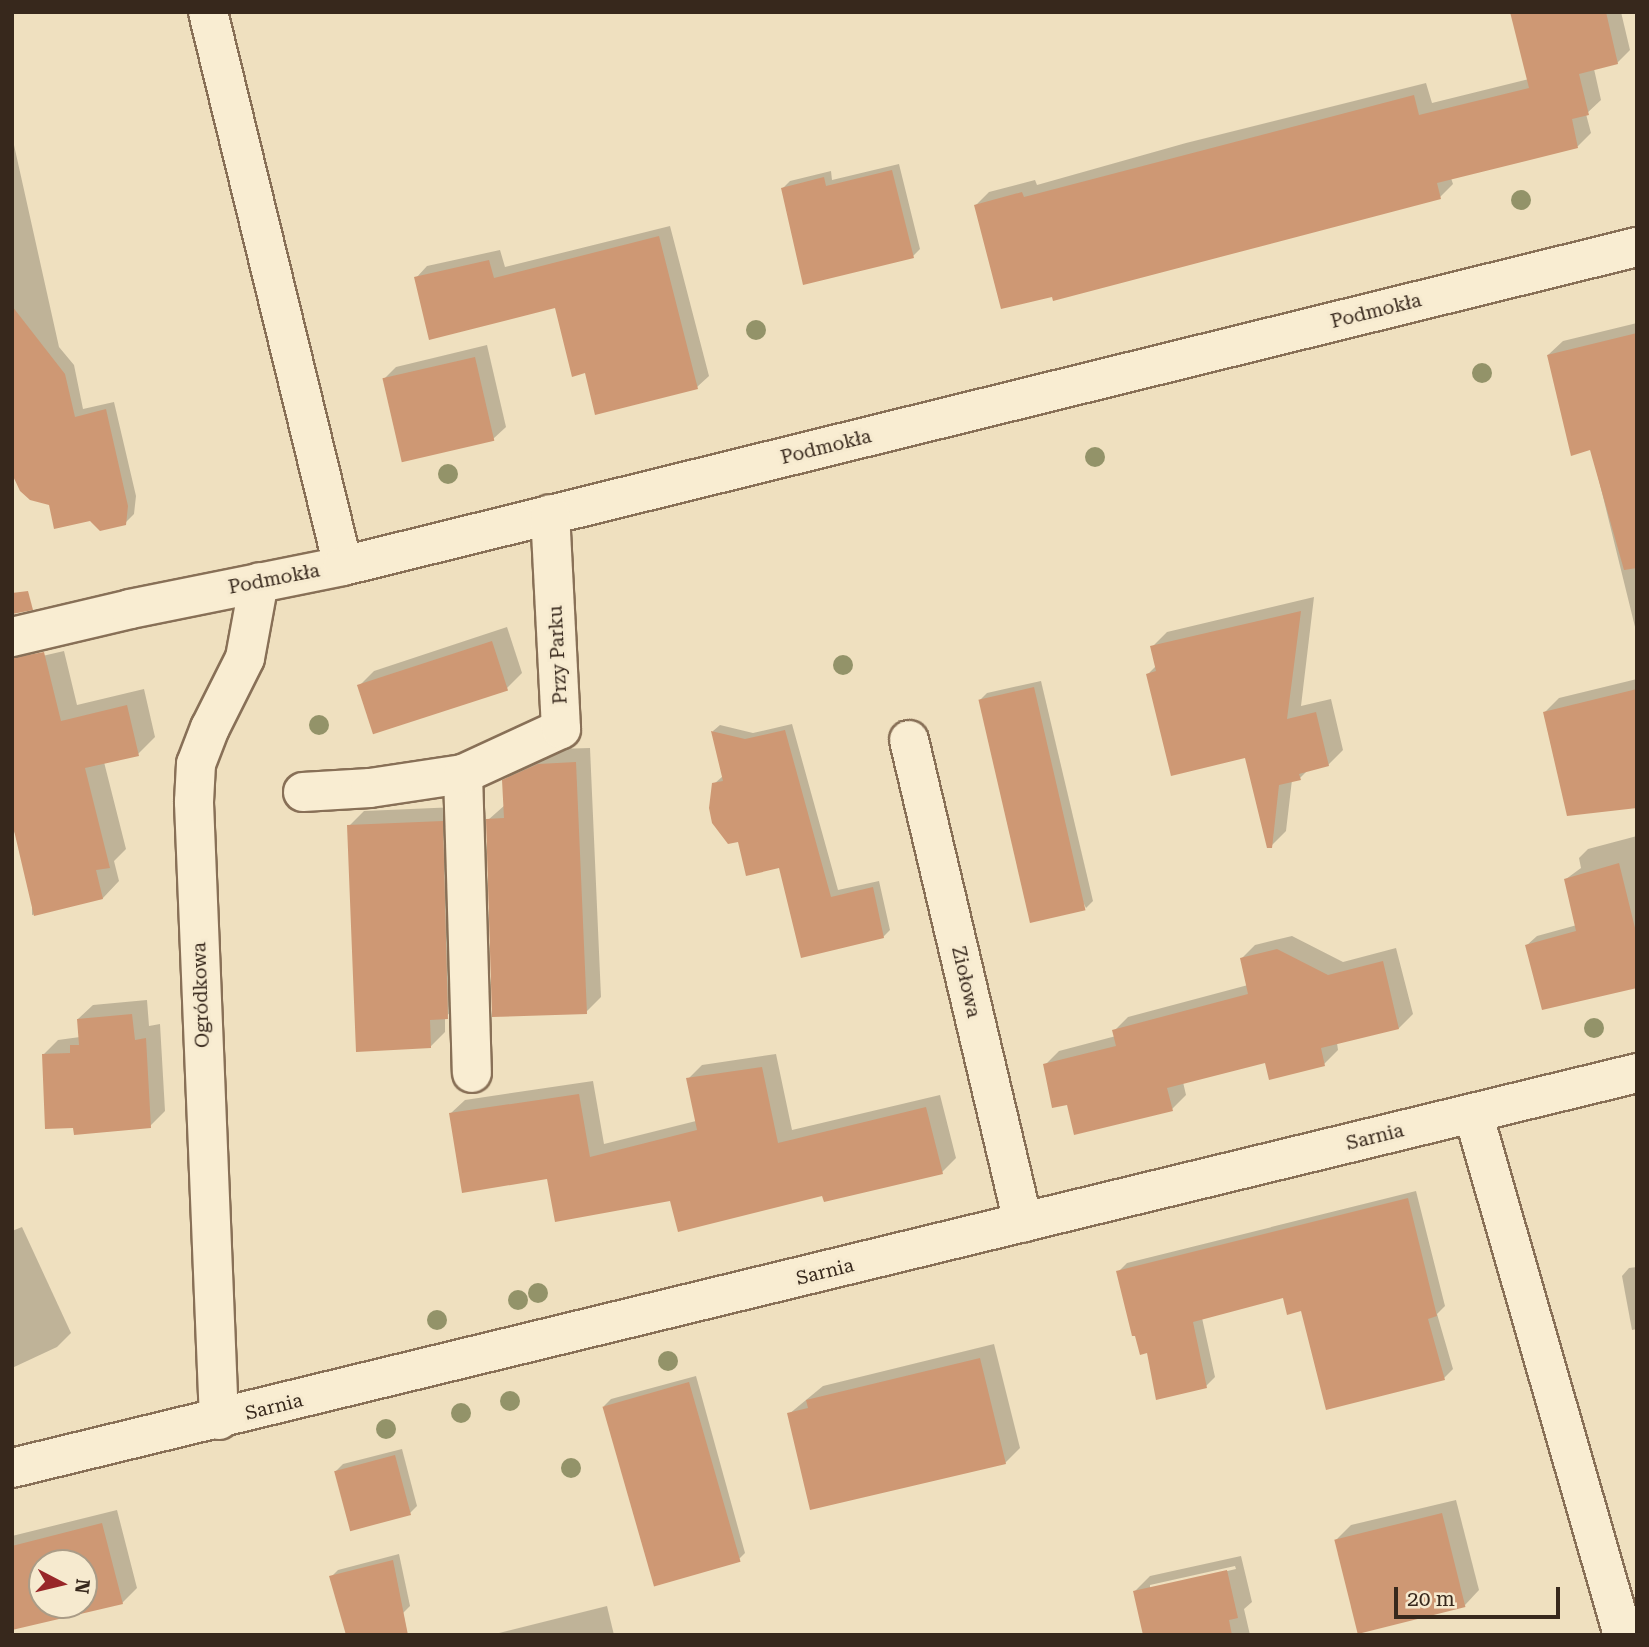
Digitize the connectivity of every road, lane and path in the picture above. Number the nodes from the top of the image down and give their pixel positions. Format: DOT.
graph roads {
  1 [pos="208,12"];
  2 [pos="1637,247"];
  3 [pos="550,514"];
  4 [pos="343,566"];
  5 [pos="259,582"];
  6 [pos="12,637"];
  7 [pos="909,740"];
  8 [pos="463,774"];
  9 [pos="303,792"];
  10 [pos="472,1073"];
  11 [pos="1637,1073"];
  12 [pos="1473,1113"];
  13 [pos="1023,1223"];
  14 [pos="219,1420"];
  15 [pos="12,1468"];
  16 [pos="1623,1635"];
  1 -- 4 [label="street"];
  2 -- 3 [label="street, Podmokła"];
  3 -- 4 [label="street, Podmokła"];
  3 -- 8 [label="street, Przy Parku"];
  4 -- 5 [label="street, Podmokła"];
  5 -- 6 [label="street, Podmokła"];
  5 -- 14 [label="street, Ogródkowa"];
  7 -- 13 [label="street, Ziołowa"];
  8 -- 9 [label="street, Przy Parku"];
  8 -- 10 [label="street"];
  11 -- 12 [label="street, Sarnia"];
  12 -- 13 [label="street, Sarnia"];
  12 -- 16 [label="street"];
  13 -- 14 [label="street, Sarnia"];
  14 -- 15 [label="street, Sarnia"];
}
